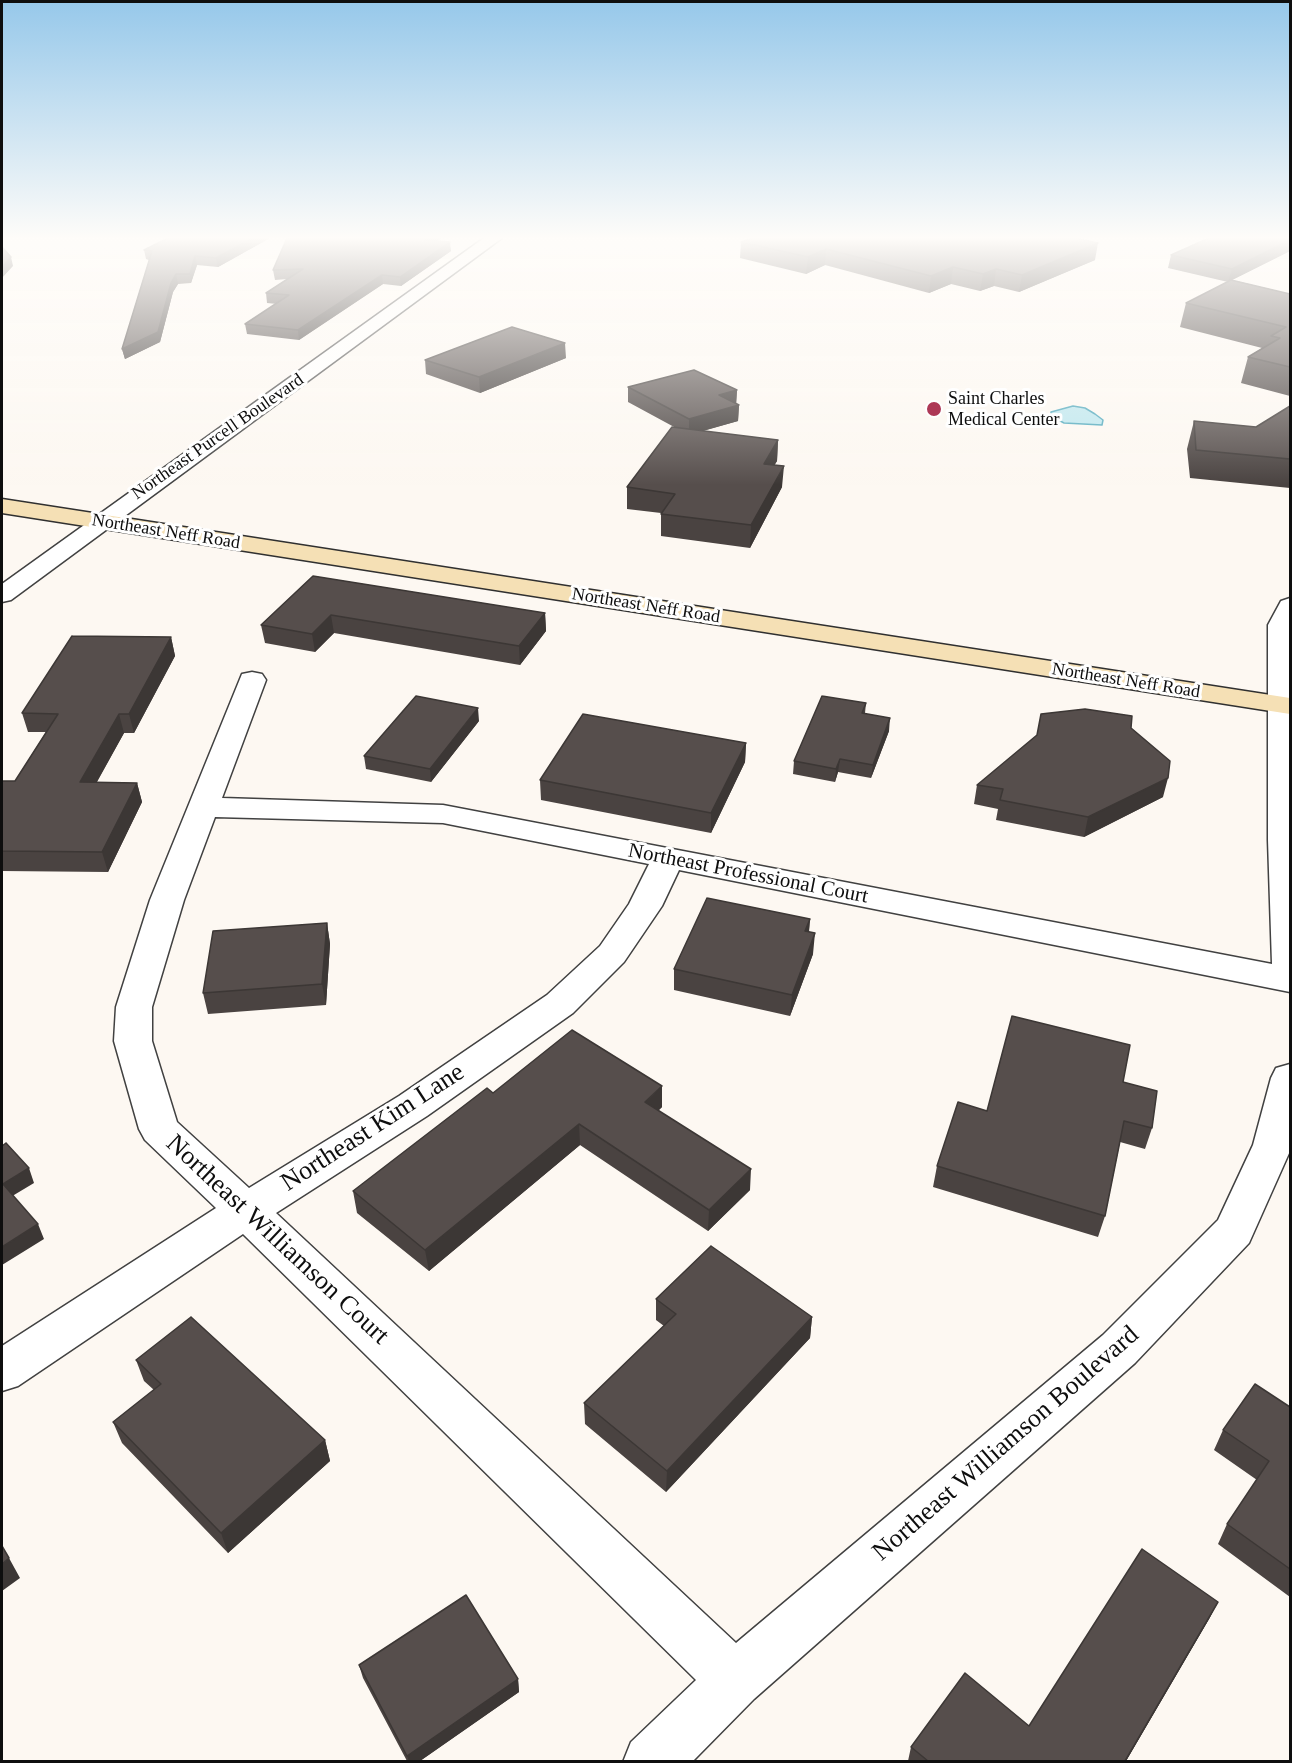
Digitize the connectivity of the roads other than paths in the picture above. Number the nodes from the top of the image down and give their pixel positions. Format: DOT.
graph roads {
  1 [pos="379,320"];
  2 [pos="2,506"];
  3 [pos="99,521"];
  4 [pos="2,595"];
  5 [pos="1290,606"];
  6 [pos="252,680"];
  7 [pos="1286,706"];
  8 [pos="202,807"];
  9 [pos="669,858"];
  10 [pos="1290,975"];
  11 [pos="1290,980"];
  12 [pos="1290,1078"];
  13 [pos="1282,1150"];
  14 [pos="245,1210"];
  15 [pos="2,1371"];
  16 [pos="735,1680"];
  17 [pos="651,1761"];
  1 -- 3 [label="street, Northeast Purcell Boulevard"];
  2 -- 3 [label="main road, Northeast Neff Road"];
  3 -- 4 [label="street, Northeast Purcell Boulevard"];
  3 -- 7 [label="main road, Northeast Neff Road"];
  5 -- 7 [label="street"];
  6 -- 8 [label="street, Northeast Williamson Court"];
  7 -- 10 [label="street"];
  8 -- 9 [label="street, Northeast Professional Court"];
  8 -- 14 [label="street, Northeast Williamson Court"];
  9 -- 11 [label="street, Northeast Professional Court"];
  9 -- 14 [label="street, Northeast Kim Lane"];
  12 -- 13 [label="street, Northeast Williamson Boulevard"];
  13 -- 16 [label="street, Northeast Williamson Boulevard"];
  14 -- 15 [label="street, Northeast Kim Lane"];
  14 -- 16 [label="street, Northeast Williamson Court"];
  16 -- 17 [label="street, Northeast Williamson Boulevard"];
}
